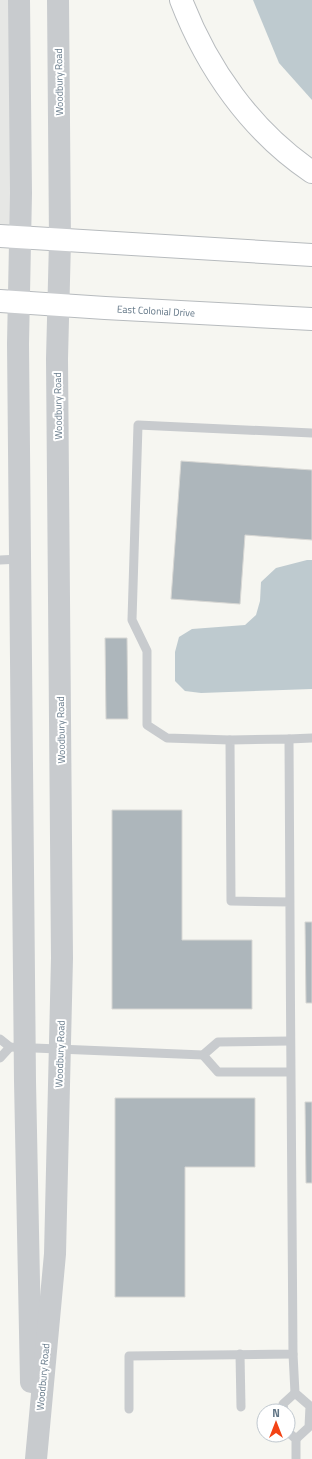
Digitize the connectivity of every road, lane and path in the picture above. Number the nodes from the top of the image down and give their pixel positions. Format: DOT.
graph roads {
  1 [pos="20,0"];
  2 [pos="58,0"];
  3 [pos="182,0"];
  4 [pos="312,172"];
  5 [pos="10,237"];
  6 [pos="60,241"];
  7 [pos="312,255"];
  8 [pos="9,302"];
  9 [pos="58,305"];
  10 [pos="312,319"];
  11 [pos="312,433"];
  12 [pos="10,559"];
  13 [pos="289,738"];
  14 [pos="312,738"];
  15 [pos="230,740"];
  16 [pos="290,902"];
  17 [pos="0,1039"];
  18 [pos="289,1041"];
  19 [pos="18,1047"];
  20 [pos="60,1048"];
  21 [pos="203,1055"];
  22 [pos="0,1058"];
  23 [pos="289,1072"];
  24 [pos="240,1354"];
  25 [pos="293,1354"];
  26 [pos="295,1393"];
  27 [pos="284,1403"];
  28 [pos="241,1407"];
  29 [pos="129,1409"];
  30 [pos="296,1438"];
  31 [pos="296,1443"];
  32 [pos="32,1459"];
  33 [pos="36,1459"];
  34 [pos="296,1459"];
  1 -- 5 [label="street, Woodbury Road"];
  2 -- 6 [label="street, Woodbury Road"];
  3 -- 4 [label="highway"];
  5 -- 6 [label="highway"];
  5 -- 8 [label="street, Woodbury Road"];
  6 -- 7 [label="highway"];
  6 -- 9 [label="street, Woodbury Road"];
  8 -- 9 [label="highway, East Colonial Drive"];
  8 -- 12 [label="street, Woodbury Road"];
  9 -- 10 [label="highway, East Colonial Drive"];
  9 -- 20 [label="street, Woodbury Road"];
  11 -- 15 [label="lane"];
  12 -- 19 [label="street, Woodbury Road"];
  13 -- 14 [label="lane"];
  13 -- 15 [label="lane"];
  13 -- 16 [label="lane"];
  15 -- 16 [label="lane"];
  16 -- 18 [label="lane"];
  17 -- 19 [label="lane"];
  18 -- 21 [label="lane"];
  18 -- 23 [label="lane"];
  19 -- 20 [label="lane"];
  19 -- 22 [label="lane"];
  19 -- 32 [label="street, Woodbury Road"];
  20 -- 21 [label="lane"];
  20 -- 33 [label="street, Woodbury Road"];
  21 -- 23 [label="lane"];
  23 -- 25 [label="lane"];
  24 -- 25 [label="lane"];
  24 -- 28 [label="lane"];
  24 -- 29 [label="lane"];
  25 -- 26 [label="lane"];
  26 -- 27 [label="lane"];
  26 -- 30 [label="lane"];
  31 -- 34 [label="lane"];
}
